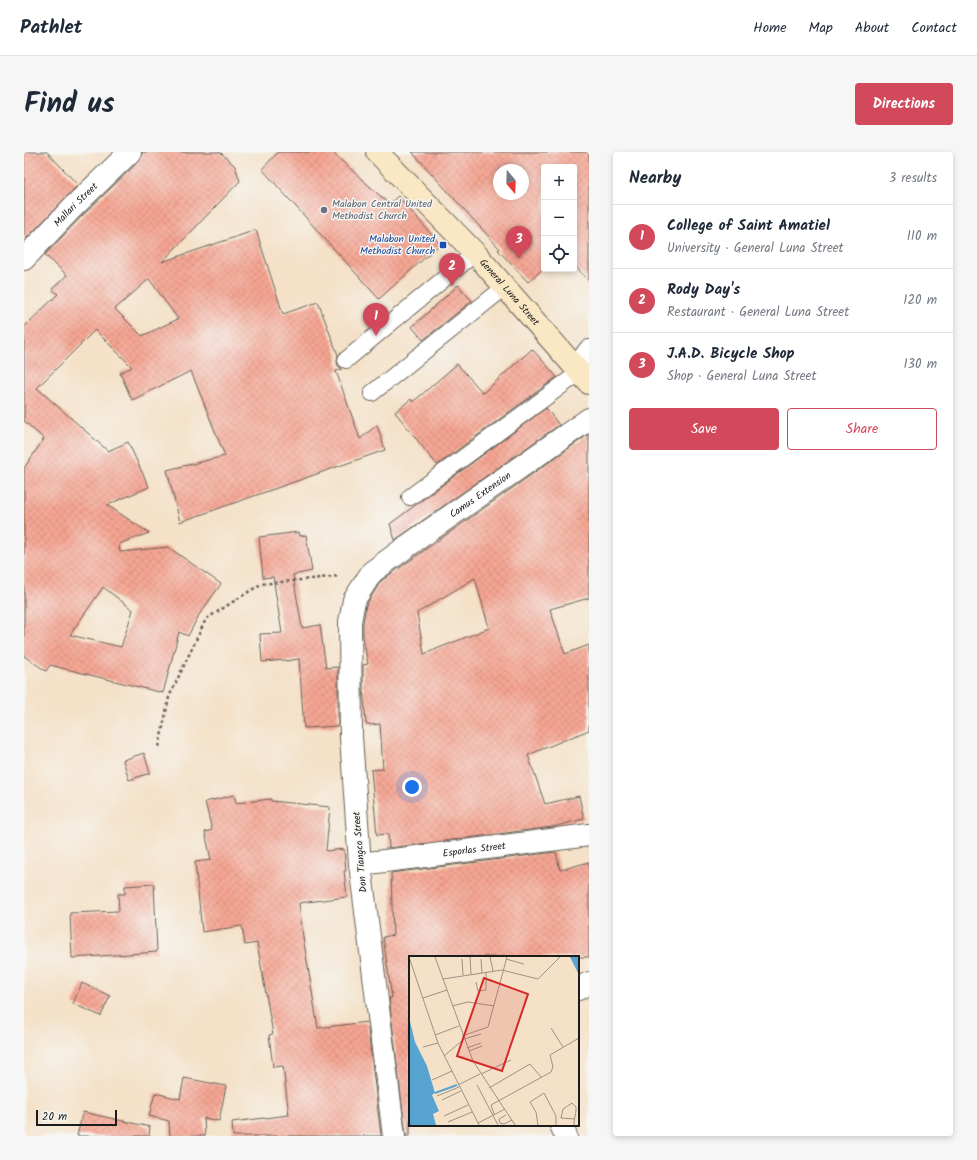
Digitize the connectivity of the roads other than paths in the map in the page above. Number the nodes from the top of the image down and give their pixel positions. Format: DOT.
graph roads {
  1 [pos="130,152"];
  2 [pos="377,152"];
  3 [pos="475,253"];
  4 [pos="24,260"];
  5 [pos="505,287"];
  6 [pos="346,360"];
  7 [pos="584,369"];
  8 [pos="372,393"];
  9 [pos="589,419"];
  10 [pos="410,497"];
  11 [pos="372,572"];
  12 [pos="589,835"];
  13 [pos="360,864"];
  14 [pos="589,983"];
  15 [pos="579,988"];
  16 [pos="561,1126"];
  17 [pos="394,1136"];
  18 [pos="566,1136"];
  1 -- 4 [label="street, Mallari Street"];
  2 -- 3 [label="main road, General Luna Street"];
  3 -- 5 [label="main road, General Luna Street"];
  3 -- 6 [label="lane"];
  5 -- 7 [label="main road, General Luna Street"];
  5 -- 8 [label="lane"];
  7 -- 10 [label="lane"];
  9 -- 11 [label="street, Camus Extension"];
  11 -- 13 [label="street, Don Tiangco Street"];
  12 -- 13 [label="street, Esporlas Street"];
  13 -- 17 [label="street, Don Tiangco Street"];
  14 -- 15 [label="street"];
  16 -- 18 [label="street"];
}
